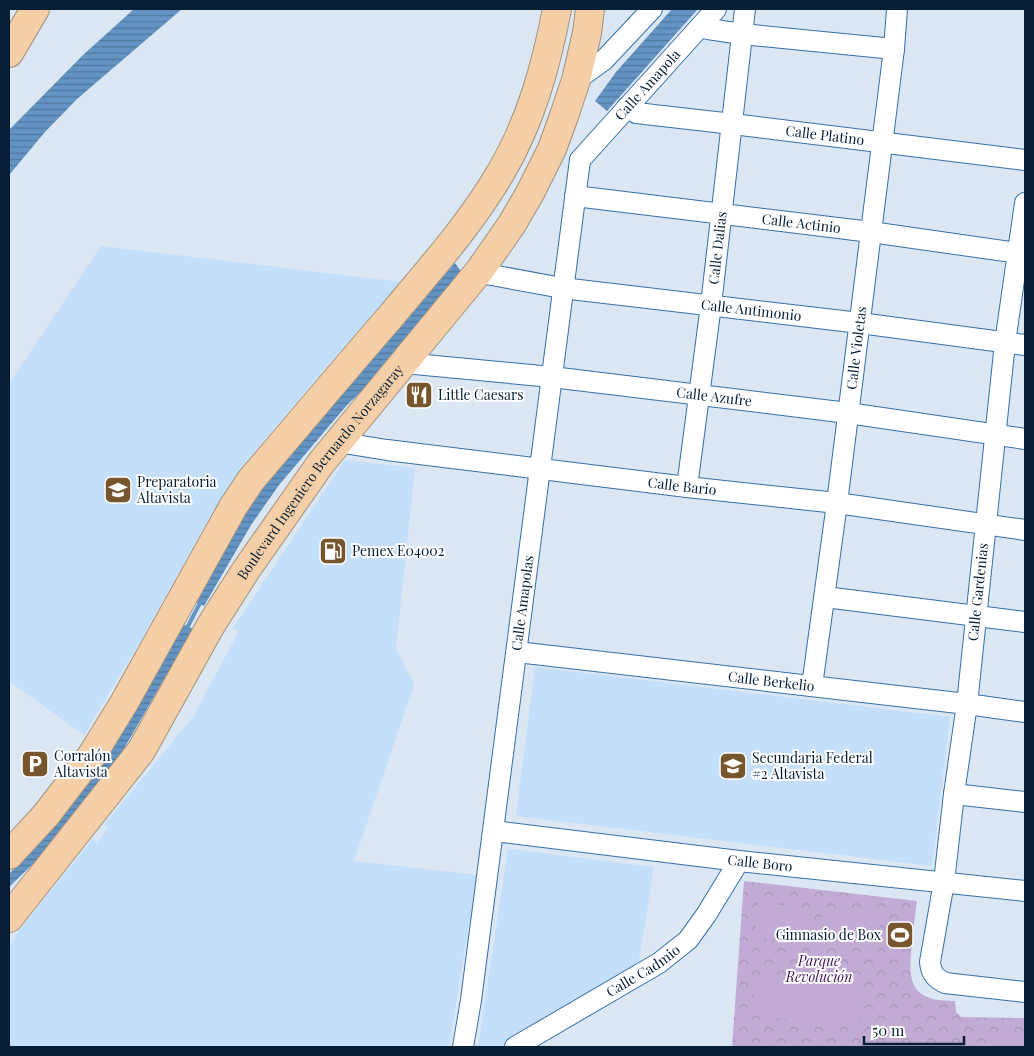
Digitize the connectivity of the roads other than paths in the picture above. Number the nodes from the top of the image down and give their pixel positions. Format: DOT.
graph roads {
  1 [pos="35,9"];
  2 [pos="557,9"];
  3 [pos="590,9"];
  4 [pos="652,9"];
  5 [pos="716,9"];
  6 [pos="746,9"];
  7 [pos="897,9"];
  8 [pos="701,26"];
  9 [pos="742,34"];
  10 [pos="894,49"];
  11 [pos="9,53"];
  12 [pos="576,80"];
  13 [pos="627,107"];
  14 [pos="733,124"];
  15 [pos="882,142"];
  16 [pos="552,149"];
  17 [pos="580,160"];
  18 [pos="1025,160"];
  19 [pos="490,189"];
  20 [pos="575,196"];
  21 [pos="1025,203"];
  22 [pos="722,215"];
  23 [pos="871,232"];
  24 [pos="1022,254"];
  25 [pos="480,270"];
  26 [pos="562,288"];
  27 [pos="711,305"];
  28 [pos="860,322"];
  29 [pos="1005,343"];
  30 [pos="1025,345"];
  31 [pos="404,362"];
  32 [pos="552,377"];
  33 [pos="698,395"];
  34 [pos="848,413"];
  35 [pos="996,435"];
  36 [pos="1025,439"];
  37 [pos="337,442"];
  38 [pos="540,469"];
  39 [pos="687,487"];
  40 [pos="838,503"];
  41 [pos="985,525"];
  42 [pos="1025,530"];
  43 [pos="825,597"];
  44 [pos="193,615"];
  45 [pos="976,616"];
  46 [pos="1025,622"];
  47 [pos="517,652"];
  48 [pos="812,686"];
  49 [pos="967,704"];
  50 [pos="1025,712"];
  51 [pos="954,794"];
  52 [pos="1025,802"];
  53 [pos="494,831"];
  54 [pos="9,855"];
  55 [pos="739,861"];
  56 [pos="944,882"];
  57 [pos="1025,892"];
  58 [pos="9,918"];
  59 [pos="1025,992"];
  60 [pos="463,1047"];
  61 [pos="515,1047"];
  1 -- 11 [label="highway"];
  2 -- 19 [label="highway, Boulevard Ingeniero Bernardo Norzagaray"];
  3 -- 12 [label="highway, Boulevard Ingeniero Bernardo Norzagaray"];
  4 -- 12 [label="street"];
  5 -- 8 [label="street, Calle Amapola"];
  6 -- 9 [label="street, Calle Dalias"];
  7 -- 10 [label="street, Calle Violetas"];
  8 -- 9 [label="street"];
  8 -- 13 [label="street, Calle Amapola"];
  9 -- 10 [label="street"];
  9 -- 14 [label="street, Calle Dalias"];
  10 -- 15 [label="street, Calle Violetas"];
  12 -- 16 [label="highway, Boulevard Ingeniero Bernardo Norzagaray"];
  13 -- 14 [label="street, Calle Platino"];
  13 -- 17 [label="street, Calle Amapola"];
  14 -- 15 [label="street, Calle Platino"];
  14 -- 22 [label="street, Calle Dalias"];
  15 -- 18 [label="street, Calle Platino"];
  15 -- 23 [label="street, Calle Violetas"];
  16 -- 17 [label="street"];
  16 -- 25 [label="highway, Boulevard Ingeniero Bernardo Norzagaray"];
  17 -- 20 [label="street, Calle Amapolas"];
  19 -- 25 [label="highway"];
  19 -- 44 [label="highway, Boulevard Ingeniero Bernardo Norzagaray"];
  20 -- 22 [label="street, Calle Actinio"];
  20 -- 26 [label="street, Calle Amapolas"];
  21 -- 24 [label="street, Calle Gardenias"];
  22 -- 23 [label="street, Calle Actinio"];
  22 -- 27 [label="street, Calle Dalias"];
  23 -- 24 [label="street, Calle Actinio"];
  23 -- 28 [label="street, Calle Violetas"];
  24 -- 29 [label="street, Calle Gardenias"];
  25 -- 26 [label="street, Calle Antimonio"];
  25 -- 31 [label="highway, Boulevard Ingeniero Bernardo Norzagaray"];
  26 -- 27 [label="street, Calle Antimonio"];
  26 -- 32 [label="street, Calle Amapolas"];
  27 -- 28 [label="street, Calle Antimonio"];
  27 -- 33 [label="street, Calle Dalias"];
  28 -- 29 [label="street, Calle Antimonio"];
  28 -- 34 [label="street, Calle Violetas"];
  29 -- 30 [label="street, Calle Antimonio"];
  29 -- 35 [label="street, Calle Gardenias"];
  31 -- 32 [label="street, Calle Azufre"];
  31 -- 37 [label="highway, Boulevard Ingeniero Bernardo Norzagaray"];
  32 -- 33 [label="street, Calle Azufre"];
  32 -- 38 [label="street, Calle Amapolas"];
  33 -- 34 [label="street, Calle Azufre"];
  33 -- 39 [label="street, Calle Dalias"];
  34 -- 35 [label="street, Calle Azufre"];
  34 -- 40 [label="street, Calle Violetas"];
  35 -- 36 [label="street, Calle Azufre"];
  35 -- 41 [label="street, Calle Gardenias"];
  37 -- 38 [label="street, Calle Bario"];
  37 -- 44 [label="highway, Boulevard Ingeniero Bernardo Norzagaray"];
  38 -- 39 [label="street, Calle Bario"];
  38 -- 47 [label="street, Calle Amapolas"];
  39 -- 40 [label="street, Calle Bario"];
  40 -- 41 [label="street, Calle Bario"];
  40 -- 43 [label="street, Calle Violetas"];
  41 -- 42 [label="street, Calle Bario"];
  41 -- 45 [label="street, Calle Gardenias"];
  43 -- 45 [label="street"];
  43 -- 48 [label="street, Calle Violetas"];
  44 -- 54 [label="highway, Boulevard Ingeniero Bernardo Norzagaray"];
  44 -- 58 [label="highway, Boulevard Ingeniero Bernardo Norzagaray"];
  45 -- 46 [label="street"];
  45 -- 49 [label="street, Calle Gardenias"];
  47 -- 48 [label="street, Calle Berkelio"];
  47 -- 53 [label="street, Calle Amapolas"];
  48 -- 49 [label="street, Calle Berkelio"];
  49 -- 50 [label="street, Calle Berkelio"];
  49 -- 51 [label="street, Calle Gardenias"];
  51 -- 52 [label="street"];
  51 -- 56 [label="street, Calle Gardenias"];
  53 -- 55 [label="street, Calle Boro"];
  53 -- 60 [label="street, Calle Amapolas"];
  55 -- 56 [label="street, Calle Boro"];
  55 -- 61 [label="street, Calle Cadmio"];
  56 -- 57 [label="street, Calle Boro"];
  56 -- 59 [label="street, Calle Gardenias"];
}
